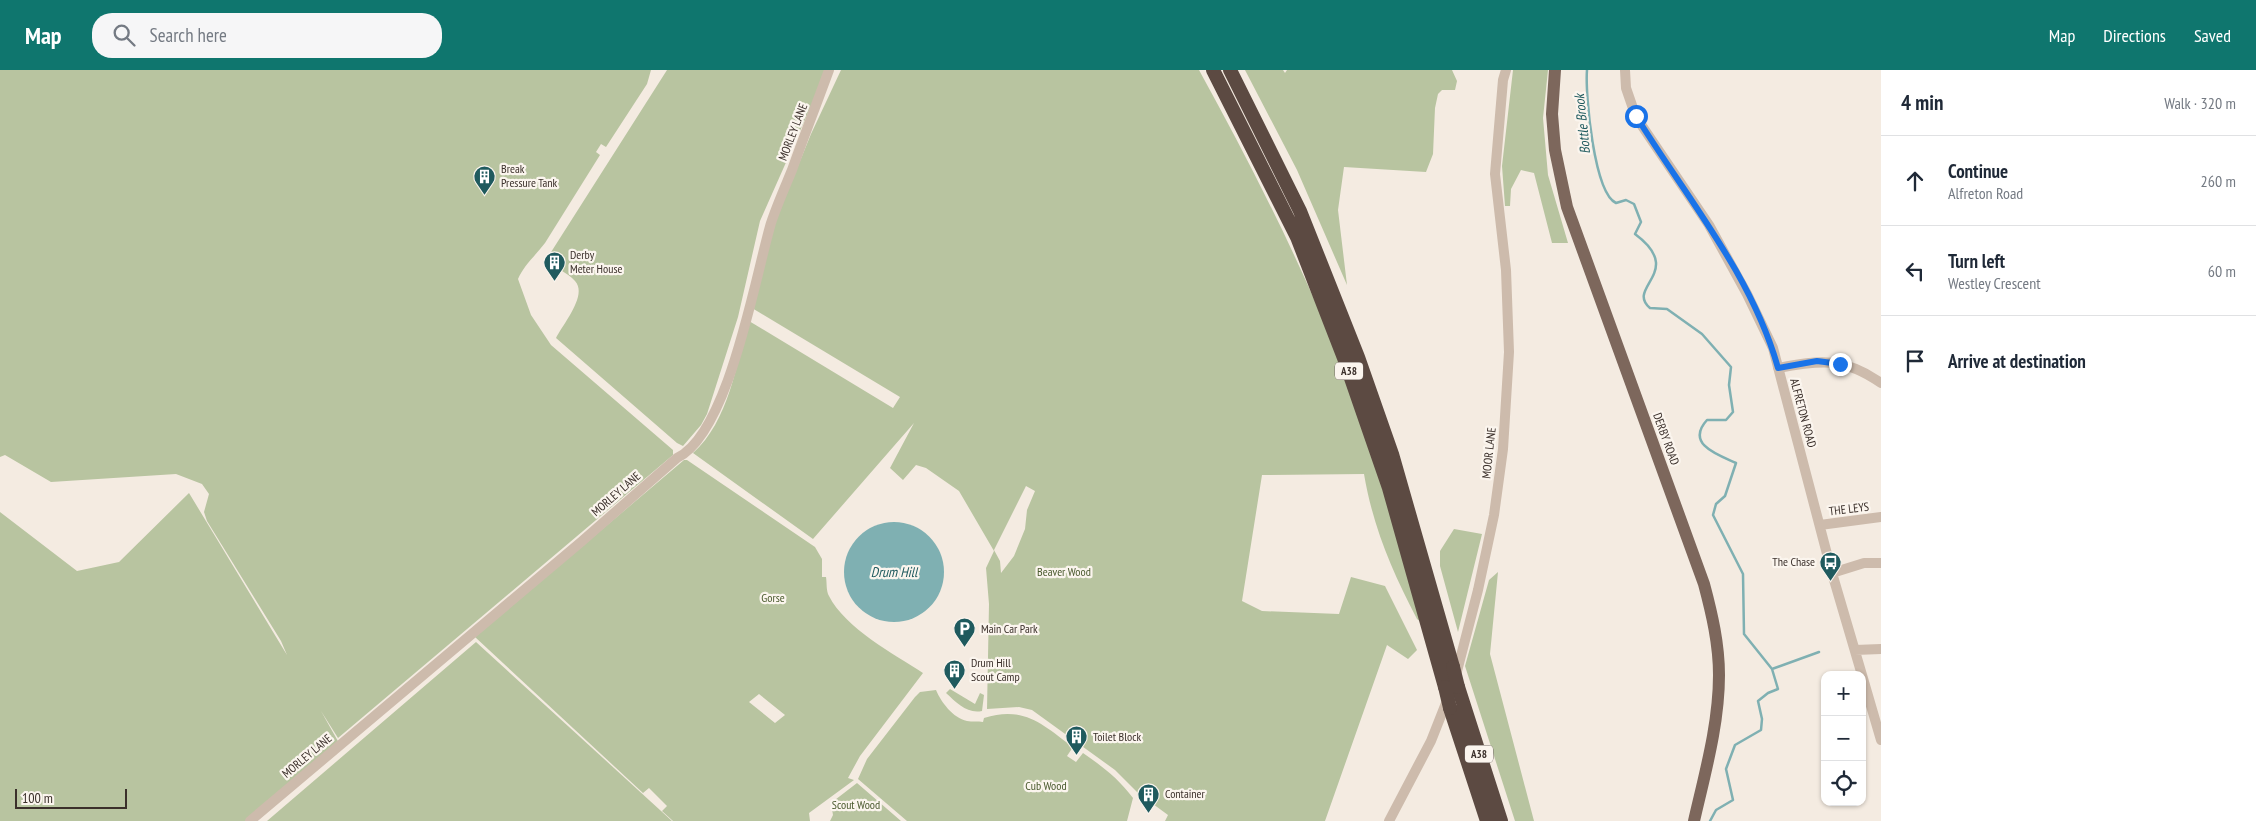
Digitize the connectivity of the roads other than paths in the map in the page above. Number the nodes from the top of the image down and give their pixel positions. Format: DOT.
graph roads {
  1 [pos="829,70"];
  2 [pos="1213,70"];
  3 [pos="1230,70"];
  4 [pos="1506,70"];
  5 [pos="1555,70"];
  6 [pos="1625,70"];
  7 [pos="1778,368"];
  8 [pos="1881,383"];
  9 [pos="1881,517"];
  10 [pos="1820,525"];
  11 [pos="1881,563"];
  12 [pos="1832,573"];
  13 [pos="1881,649"];
  14 [pos="1855,650"];
  15 [pos="1861,671"];
  16 [pos="1452,687"];
  17 [pos="1866,689"];
  18 [pos="1881,740"];
  19 [pos="250,821"];
  20 [pos="1389,821"];
  21 [pos="1487,821"];
  22 [pos="1501,821"];
  23 [pos="1694,821"];
  1 -- 19 [label="street, MORLEY LANE"];
  2 -- 16 [label="highway, A38"];
  3 -- 16 [label="highway, A38, bridge"];
  4 -- 20 [label="street, MOOR LANE"];
  5 -- 23 [label="main road, DERBY ROAD"];
  6 -- 7 [label="street, ALFRETON ROAD"];
  7 -- 8 [label="street"];
  7 -- 10 [label="street, ALFRETON ROAD"];
  9 -- 10 [label="street, THE LEYS"];
  10 -- 12 [label="street, ALFRETON ROAD"];
  11 -- 12 [label="street"];
  12 -- 14 [label="street, ALFRETON ROAD"];
  13 -- 14 [label="street"];
  14 -- 15 [label="street, ALFRETON ROAD"];
  16 -- 21 [label="highway, A38, bridge"];
  16 -- 22 [label="highway, A38"];
  17 -- 18 [label="street, ALFRETON ROAD"];
}
